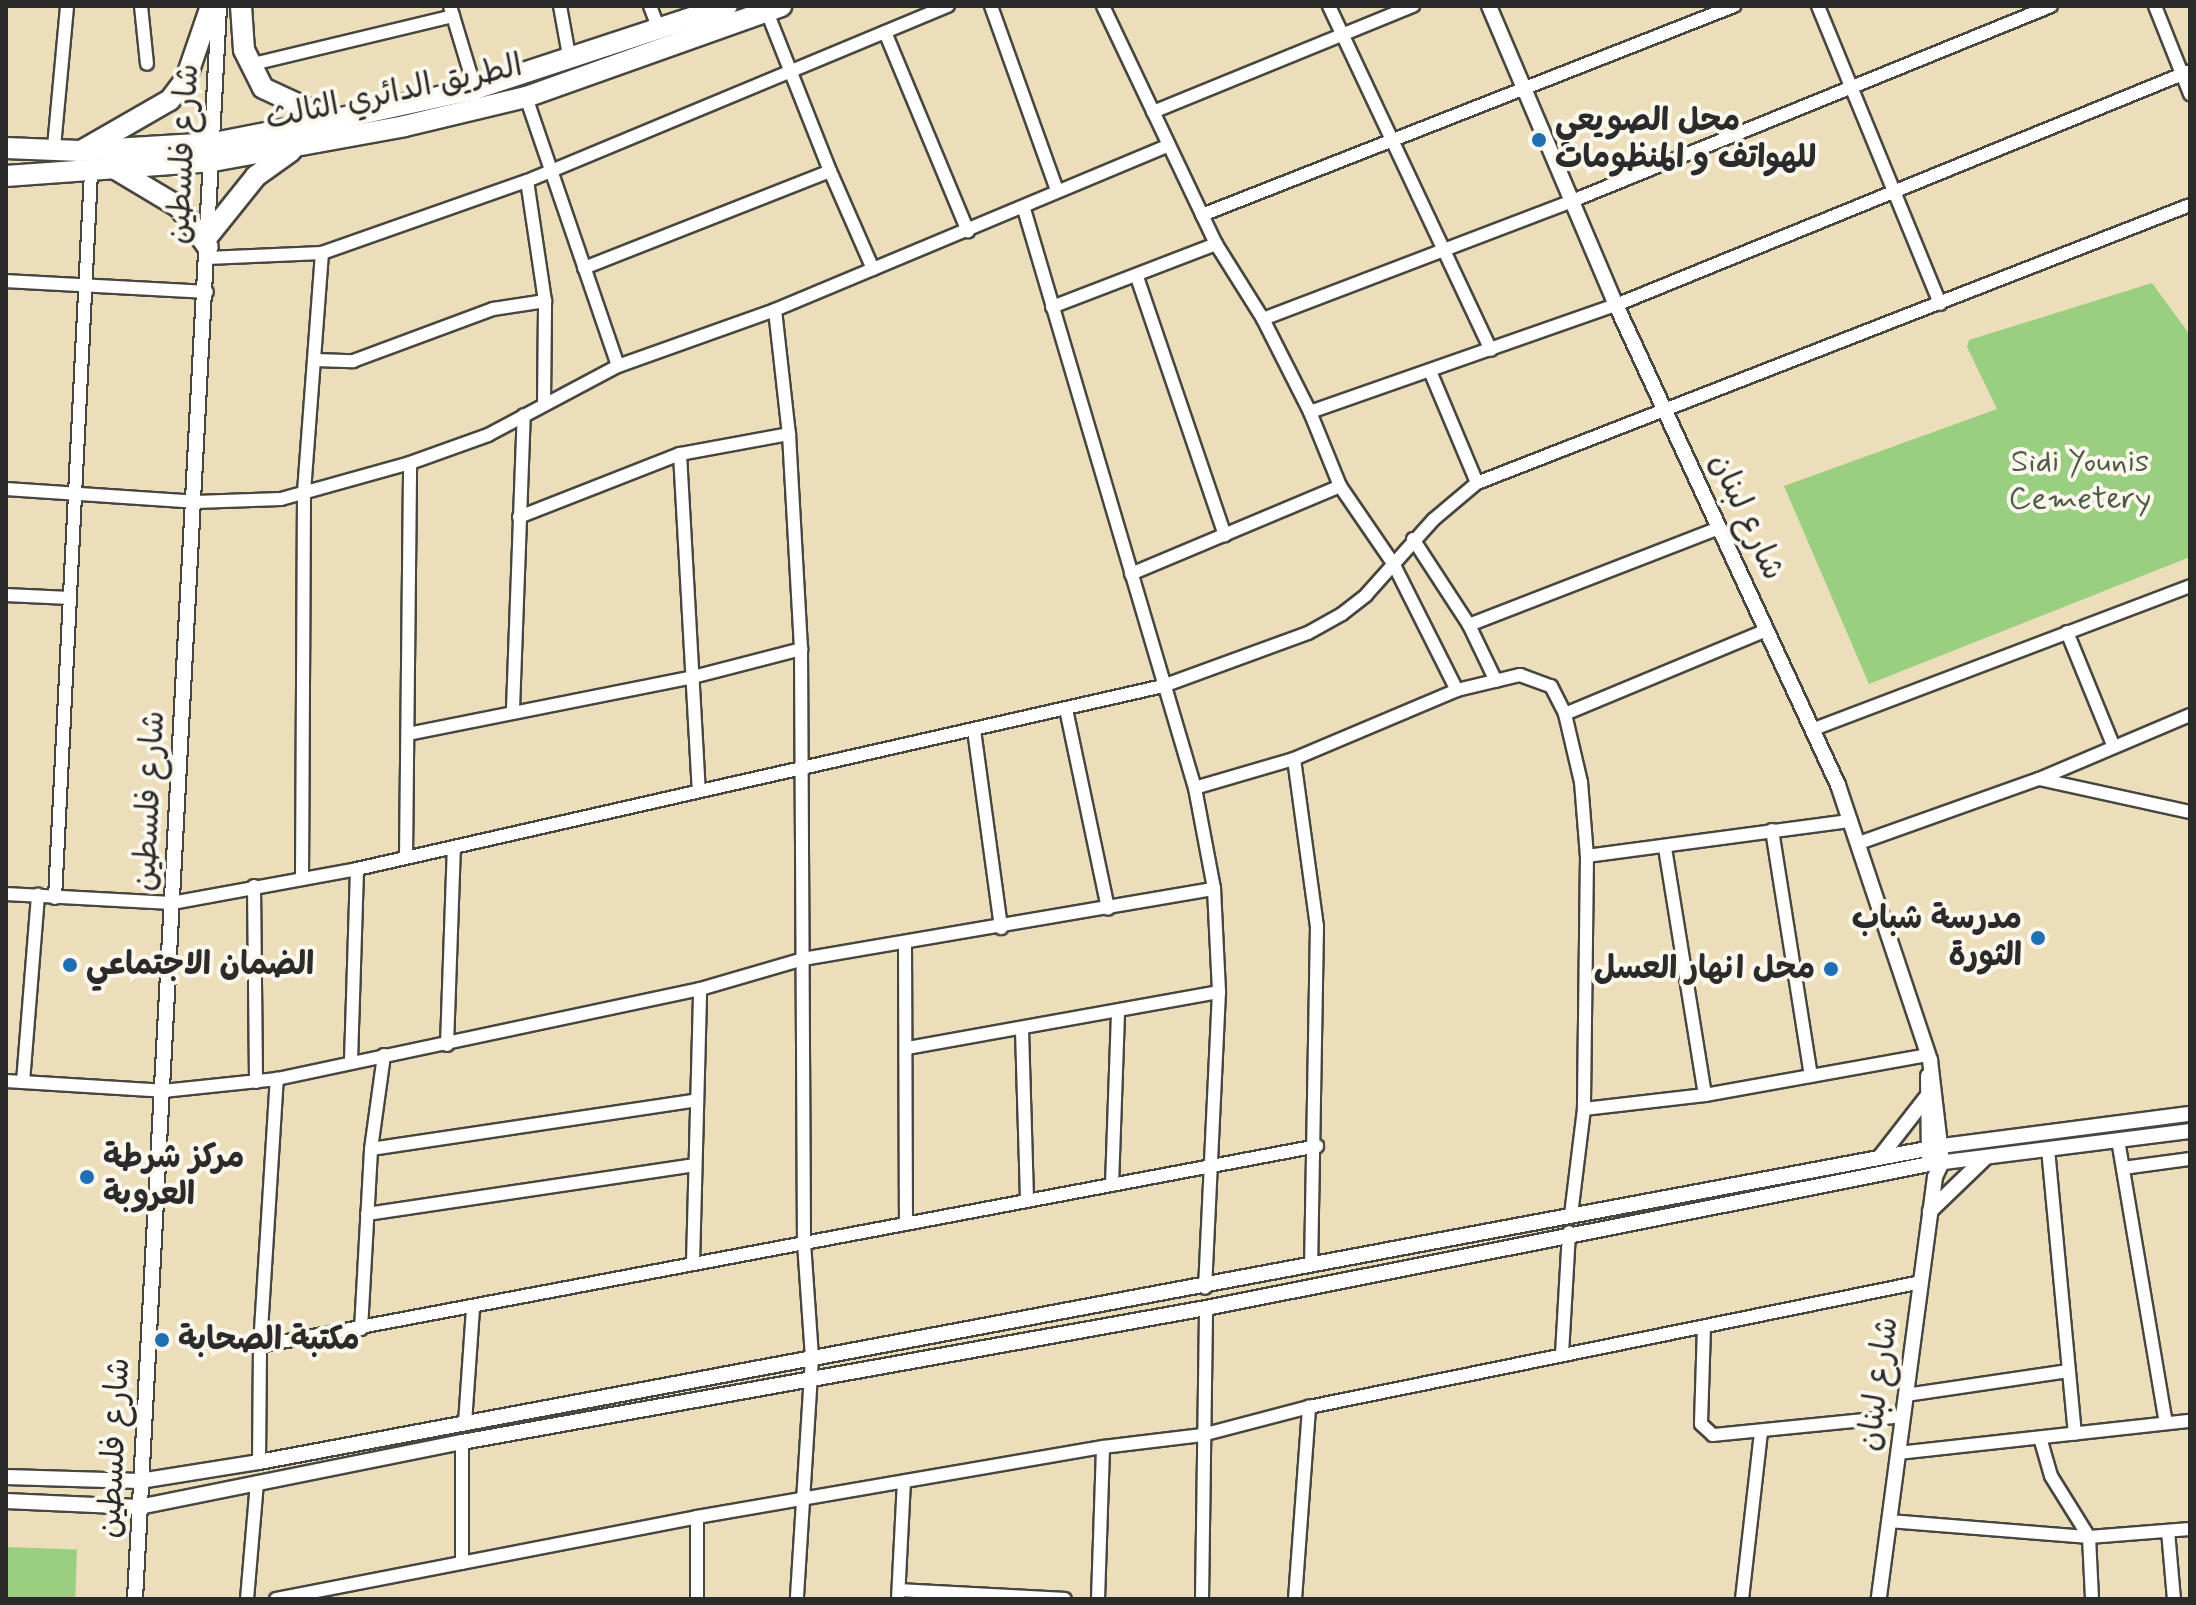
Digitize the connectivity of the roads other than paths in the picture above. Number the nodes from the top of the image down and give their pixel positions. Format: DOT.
graph roads {
  1 [pos="67,6"];
  2 [pos="141,6"];
  3 [pos="211,6"];
  4 [pos="219,6"];
  5 [pos="241,6"];
  6 [pos="560,6"];
  7 [pos="650,6"];
  8 [pos="727,6"];
  9 [pos="948,6"];
  10 [pos="991,6"];
  11 [pos="1329,6"];
  12 [pos="1413,6"];
  13 [pos="1489,6"];
  14 [pos="1734,6"];
  15 [pos="1818,6"];
  16 [pos="2051,6"];
  17 [pos="2155,6"];
  18 [pos="1107,7"];
  19 [pos="774,9"];
  20 [pos="452,11"];
  21 [pos="660,32"];
  22 [pos="885,32"];
  23 [pos="1343,35"];
  24 [pos="570,61"];
  25 [pos="147,64"];
  26 [pos="249,65"];
  27 [pos="2186,73"];
  28 [pos="790,75"];
  29 [pos="1850,84"];
  30 [pos="475,89"];
  31 [pos="1521,91"];
  32 [pos="2190,94"];
  33 [pos="526,97"];
  34 [pos="1153,112"];
  35 [pos="332,120"];
  36 [pos="1394,140"];
  37 [pos="1168,146"];
  38 [pos="54,147"];
  39 [pos="6,148"];
  40 [pos="295,149"];
  41 [pos="80,151"];
  42 [pos="213,152"];
  43 [pos="117,170"];
  44 [pos="548,171"];
  45 [pos="830,171"];
  46 [pos="91,173"];
  47 [pos="6,176"];
  48 [pos="527,181"];
  49 [pos="1057,190"];
  50 [pos="1891,191"];
  51 [pos="1572,201"];
  52 [pos="2190,205"];
  53 [pos="1024,209"];
  54 [pos="1202,215"];
  55 [pos="968,231"];
  56 [pos="1216,244"];
  57 [pos="208,247"];
  58 [pos="1446,249"];
  59 [pos="322,253"];
  60 [pos="584,268"];
  61 [pos="873,269"];
  62 [pos="1137,277"];
  63 [pos="6,281"];
  64 [pos="89,287"];
  65 [pos="207,292"];
  66 [pos="545,301"];
  67 [pos="1940,304"];
  68 [pos="1616,305"];
  69 [pos="1052,307"];
  70 [pos="775,310"];
  71 [pos="1263,319"];
  72 [pos="1491,350"];
  73 [pos="315,360"];
  74 [pos="618,366"];
  75 [pos="1430,371"];
  76 [pos="544,404"];
  77 [pos="1310,412"];
  78 [pos="1667,413"];
  79 [pos="524,415"];
  80 [pos="789,434"];
  81 [pos="680,454"];
  82 [pos="410,463"];
  83 [pos="1477,483"];
  84 [pos="1340,486"];
  85 [pos="6,489"];
  86 [pos="304,492"];
  87 [pos="77,494"];
  88 [pos="195,502"];
  89 [pos="519,517"];
  90 [pos="1719,528"];
  91 [pos="1225,535"];
  92 [pos="1413,539"];
  93 [pos="1394,565"];
  94 [pos="1131,574"];
  95 [pos="2190,586"];
  96 [pos="6,595"];
  97 [pos="69,598"];
  98 [pos="1469,625"];
  99 [pos="1767,630"];
  100 [pos="2067,632"];
  101 [pos="801,649"];
  102 [pos="693,677"];
  103 [pos="1496,681"];
  104 [pos="1163,686"];
  105 [pos="1457,690"];
  106 [pos="513,709"];
  107 [pos="1066,709"];
  108 [pos="1565,714"];
  109 [pos="2190,715"];
  110 [pos="1814,729"];
  111 [pos="974,730"];
  112 [pos="408,734"];
  113 [pos="2113,745"];
  114 [pos="1294,759"];
  115 [pos="801,767"];
  116 [pos="2039,779"];
  117 [pos="1195,788"];
  118 [pos="699,789"];
  119 [pos="2190,812"];
  120 [pos="1851,821"];
  121 [pos="1772,830"];
  122 [pos="1859,843"];
  123 [pos="454,847"];
  124 [pos="1665,848"];
  125 [pos="1587,856"];
  126 [pos="406,857"];
  127 [pos="357,869"];
  128 [pos="302,878"];
  129 [pos="254,886"];
  130 [pos="1214,889"];
  131 [pos="6,894"];
  132 [pos="38,895"];
  133 [pos="55,898"];
  134 [pos="172,903"];
  135 [pos="1108,909"];
  136 [pos="1001,928"];
  137 [pos="905,944"];
  138 [pos="803,959"];
  139 [pos="700,989"];
  140 [pos="1219,992"];
  141 [pos="1118,1011"];
  142 [pos="1022,1030"];
  143 [pos="447,1045"];
  144 [pos="907,1048"];
  145 [pos="384,1055"];
  146 [pos="1929,1057"];
  147 [pos="351,1061"];
  148 [pos="1811,1076"];
  149 [pos="277,1079"];
  150 [pos="6,1081"];
  151 [pos="23,1082"];
  152 [pos="256,1082"];
  153 [pos="163,1091"];
  154 [pos="1705,1095"];
  155 [pos="1926,1098"];
  156 [pos="694,1101"];
  157 [pos="1584,1109"];
  158 [pos="2190,1114"];
  159 [pos="2190,1131"];
  160 [pos="2118,1140"];
  161 [pos="1317,1146"];
  162 [pos="371,1149"];
  163 [pos="2048,1149"];
  164 [pos="1986,1157"];
  165 [pos="1880,1158"];
  166 [pos="2190,1159"];
  167 [pos="1935,1160"];
  168 [pos="693,1165"];
  169 [pos="1215,1165"];
  170 [pos="2123,1168"];
  171 [pos="1112,1185"];
  172 [pos="1027,1201"];
  173 [pos="1930,1212"];
  174 [pos="367,1214"];
  175 [pos="1571,1215"];
  176 [pos="906,1224"];
  177 [pos="1569,1232"];
  178 [pos="804,1243"];
  179 [pos="693,1263"];
  180 [pos="1311,1265"];
  181 [pos="1921,1282"];
  182 [pos="1205,1288"];
  183 [pos="473,1308"];
  184 [pos="1206,1308"];
  185 [pos="1704,1327"];
  186 [pos="361,1329"];
  187 [pos="260,1346"];
  188 [pos="1562,1354"];
  189 [pos="812,1358"];
  190 [pos="2068,1371"];
  191 [pos="811,1379"];
  192 [pos="1906,1395"];
  193 [pos="1309,1407"];
  194 [pos="1903,1416"];
  195 [pos="2190,1421"];
  196 [pos="465,1423"];
  197 [pos="2166,1423"];
  198 [pos="1761,1433"];
  199 [pos="2075,1434"];
  200 [pos="1202,1435"];
  201 [pos="2041,1441"];
  202 [pos="462,1442"];
  203 [pos="1103,1447"];
  204 [pos="1898,1453"];
  205 [pos="259,1462"];
  206 [pos="11,1477"];
  207 [pos="140,1481"];
  208 [pos="257,1482"];
  209 [pos="904,1482"];
  210 [pos="10,1501"];
  211 [pos="805,1501"];
  212 [pos="139,1507"];
  213 [pos="697,1517"];
  214 [pos="1889,1521"];
  215 [pos="2190,1529"];
  216 [pos="2168,1531"];
  217 [pos="2089,1537"];
  218 [pos="462,1563"];
  219 [pos="346,1592"];
  220 [pos="898,1594"];
  221 [pos="135,1599"];
  222 [pos="247,1599"];
  223 [pos="276,1599"];
  224 [pos="697,1599"];
  225 [pos="797,1599"];
  226 [pos="1065,1599"];
  227 [pos="1098,1599"];
  228 [pos="1202,1599"];
  229 [pos="1295,1599"];
  230 [pos="1742,1599"];
  231 [pos="1879,1599"];
  232 [pos="2092,1599"];
  233 [pos="2174,1599"];
  1 -- 38 [label="street"];
  2 -- 25 [label="street"];
  3 -- 41 [label="highway"];
  4 -- 42 [label="street, شارع فلسطين"];
  5 -- 26 [label="highway"];
  6 -- 24 [label="street"];
  7 -- 21 [label="street"];
  8 -- 21 [label="highway, الطريق الدائري الثالث"];
  9 -- 22 [label="street"];
  10 -- 49 [label="street"];
  11 -- 23 [label="street"];
  12 -- 23 [label="street"];
  13 -- 31 [label="street, شارع لبنان"];
  14 -- 31 [label="street"];
  15 -- 29 [label="street"];
  16 -- 29 [label="street"];
  17 -- 27 [label="street"];
  18 -- 34 [label="street"];
  19 -- 28 [label="street"];
  19 -- 33 [label="highway, الطريق الدائري الثالث"];
  20 -- 26 [label="street"];
  20 -- 30 [label="street"];
  21 -- 24 [label="highway, الطريق الدائري الثالث"];
  22 -- 28 [label="street"];
  22 -- 55 [label="street"];
  23 -- 34 [label="street"];
  23 -- 36 [label="street"];
  24 -- 30 [label="highway, الطريق الدائري الثالث"];
  26 -- 35 [label="highway"];
  27 -- 32 [label="street"];
  27 -- 50 [label="street"];
  28 -- 44 [label="street"];
  28 -- 45 [label="street"];
  29 -- 50 [label="street"];
  29 -- 51 [label="street"];
  30 -- 35 [label="highway, الطريق الدائري الثالث"];
  31 -- 36 [label="street"];
  31 -- 51 [label="street, شارع لبنان"];
  33 -- 40 [label="highway, الطريق الدائري الثالث"];
  33 -- 44 [label="street"];
  34 -- 37 [label="street"];
  35 -- 42 [label="highway, الطريق الدائري الثالث"];
  36 -- 54 [label="street"];
  36 -- 58 [label="street"];
  37 -- 49 [label="street"];
  37 -- 54 [label="street"];
  38 -- 39 [label="highway, الطريق الدائري الثالث"];
  38 -- 41 [label="highway, الطريق الدائري الثالث"];
  40 -- 42 [label="highway, الطريق الدائري الثالث"];
  40 -- 57 [label="highway"];
  41 -- 42 [label="highway, الطريق الدائري الثالث"];
  42 -- 43 [label="highway, الطريق الدائري الثالث"];
  42 -- 57 [label="street, شارع فلسطين"];
  43 -- 46 [label="highway, الطريق الدائري الثالث"];
  43 -- 57 [label="highway"];
  44 -- 48 [label="street"];
  44 -- 60 [label="street"];
  45 -- 60 [label="street"];
  45 -- 61 [label="street"];
  46 -- 47 [label="highway, الطريق الدائري الثالث"];
  46 -- 64 [label="street"];
  48 -- 59 [label="street"];
  48 -- 66 [label="street"];
  49 -- 53 [label="street"];
  50 -- 67 [label="street"];
  50 -- 68 [label="street"];
  51 -- 58 [label="street"];
  51 -- 68 [label="street, شارع لبنان"];
  52 -- 67 [label="street"];
  53 -- 55 [label="street"];
  53 -- 69 [label="street"];
  54 -- 56 [label="street"];
  55 -- 61 [label="street"];
  56 -- 62 [label="street"];
  56 -- 71 [label="street"];
  57 -- 59 [label="street"];
  57 -- 65 [label="street, شارع فلسطين"];
  58 -- 71 [label="street"];
  58 -- 72 [label="street"];
  59 -- 73 [label="street"];
  60 -- 74 [label="street"];
  61 -- 70 [label="street"];
  62 -- 69 [label="street"];
  62 -- 91 [label="street"];
  63 -- 64 [label="street"];
  64 -- 65 [label="street"];
  64 -- 87 [label="street"];
  65 -- 88 [label="street, شارع فلسطين"];
  66 -- 73 [label="street"];
  66 -- 76 [label="street"];
  67 -- 78 [label="street"];
  68 -- 72 [label="street"];
  68 -- 78 [label="street, شارع لبنان"];
  69 -- 94 [label="street"];
  70 -- 74 [label="street"];
  70 -- 80 [label="street"];
  71 -- 77 [label="street"];
  72 -- 75 [label="street"];
  73 -- 86 [label="street"];
  74 -- 76 [label="street"];
  75 -- 77 [label="street"];
  75 -- 83 [label="street"];
  76 -- 79 [label="street"];
  77 -- 84 [label="street"];
  78 -- 83 [label="street"];
  78 -- 90 [label="street, شارع لبنان"];
  79 -- 82 [label="street"];
  79 -- 89 [label="street"];
  80 -- 81 [label="street"];
  80 -- 101 [label="street"];
  81 -- 89 [label="street"];
  81 -- 102 [label="street"];
  82 -- 86 [label="street"];
  82 -- 112 [label="street"];
  83 -- 92 [label="street"];
  84 -- 91 [label="street"];
  84 -- 93 [label="street"];
  85 -- 87 [label="street"];
  86 -- 88 [label="street"];
  86 -- 128 [label="street"];
  87 -- 88 [label="street"];
  87 -- 97 [label="street"];
  88 -- 134 [label="street, شارع فلسطين"];
  89 -- 106 [label="street"];
  90 -- 98 [label="street"];
  90 -- 99 [label="street, شارع لبنان"];
  91 -- 94 [label="street"];
  92 -- 93 [label="street"];
  92 -- 98 [label="street"];
  93 -- 104 [label="street"];
  93 -- 105 [label="street"];
  94 -- 104 [label="street"];
  95 -- 100 [label="street"];
  96 -- 97 [label="street"];
  97 -- 133 [label="street"];
  98 -- 103 [label="street"];
  99 -- 108 [label="street"];
  99 -- 110 [label="street, شارع لبنان"];
  100 -- 110 [label="street"];
  100 -- 113 [label="street"];
  101 -- 102 [label="street"];
  101 -- 115 [label="street"];
  102 -- 106 [label="street"];
  102 -- 118 [label="street"];
  103 -- 105 [label="street"];
  103 -- 108 [label="street"];
  104 -- 107 [label="street"];
  104 -- 117 [label="street"];
  105 -- 114 [label="street"];
  106 -- 112 [label="street"];
  107 -- 111 [label="street"];
  107 -- 135 [label="street"];
  108 -- 125 [label="street"];
  109 -- 113 [label="street"];
  110 -- 120 [label="street, شارع لبنان"];
  111 -- 115 [label="street"];
  111 -- 136 [label="street"];
  112 -- 126 [label="street"];
  113 -- 116 [label="street"];
  114 -- 117 [label="street"];
  114 -- 161 [label="street"];
  115 -- 118 [label="street"];
  115 -- 138 [label="street"];
  116 -- 119 [label="street"];
  116 -- 122 [label="street"];
  117 -- 130 [label="street"];
  118 -- 123 [label="street"];
  120 -- 121 [label="street"];
  120 -- 122 [label="street, شارع لبنان"];
  121 -- 124 [label="street"];
  121 -- 148 [label="street"];
  122 -- 146 [label="street, شارع لبنان"];
  123 -- 126 [label="street"];
  123 -- 143 [label="street"];
  124 -- 125 [label="street"];
  124 -- 154 [label="street"];
  125 -- 157 [label="street"];
  126 -- 127 [label="street"];
  127 -- 128 [label="street"];
  127 -- 147 [label="street"];
  128 -- 129 [label="street"];
  129 -- 134 [label="street"];
  129 -- 152 [label="street"];
  130 -- 135 [label="street"];
  130 -- 140 [label="street"];
  131 -- 132 [label="street"];
  132 -- 133 [label="street"];
  132 -- 151 [label="street"];
  133 -- 134 [label="street"];
  134 -- 153 [label="street, شارع فلسطين"];
  135 -- 136 [label="street"];
  136 -- 137 [label="street"];
  137 -- 138 [label="street"];
  137 -- 144 [label="street"];
  138 -- 139 [label="street"];
  138 -- 178 [label="street"];
  139 -- 143 [label="street"];
  139 -- 156 [label="street"];
  140 -- 141 [label="street"];
  140 -- 169 [label="street"];
  141 -- 142 [label="street"];
  141 -- 171 [label="street"];
  142 -- 144 [label="street"];
  142 -- 172 [label="street"];
  143 -- 145 [label="street"];
  144 -- 176 [label="street"];
  145 -- 147 [label="street"];
  145 -- 162 [label="street"];
  146 -- 148 [label="street"];
  146 -- 155 [label="street, شارع لبنان"];
  146 -- 167 [label="street, شارع لبنان"];
  147 -- 149 [label="street"];
  148 -- 154 [label="street"];
  149 -- 152 [label="street"];
  149 -- 187 [label="street"];
  150 -- 151 [label="street"];
  151 -- 153 [label="street"];
  152 -- 153 [label="street"];
  153 -- 207 [label="street, شارع فلسطين"];
  154 -- 157 [label="street"];
  155 -- 165 [label="street"];
  155 -- 167 [label="street, شارع لبنان"];
  156 -- 162 [label="street"];
  156 -- 168 [label="street"];
  157 -- 175 [label="street"];
  158 -- 167 [label="street"];
  159 -- 160 [label="street"];
  160 -- 163 [label="street"];
  160 -- 170 [label="street"];
  161 -- 169 [label="street"];
  161 -- 180 [label="street"];
  162 -- 174 [label="street"];
  163 -- 164 [label="street"];
  163 -- 190 [label="street"];
  164 -- 167 [label="street"];
  164 -- 173 [label="street"];
  165 -- 167 [label="street"];
  165 -- 175 [label="street"];
  166 -- 170 [label="street"];
  167 -- 173 [label="street, شارع لبنان"];
  167 -- 177 [label="street"];
  168 -- 174 [label="street"];
  168 -- 179 [label="street"];
  169 -- 171 [label="street"];
  169 -- 182 [label="street"];
  170 -- 197 [label="street"];
  171 -- 172 [label="street"];
  172 -- 176 [label="street"];
  173 -- 181 [label="street, شارع لبنان"];
  174 -- 186 [label="street"];
  175 -- 180 [label="street"];
  176 -- 178 [label="street"];
  177 -- 184 [label="street"];
  177 -- 188 [label="street"];
  178 -- 179 [label="street"];
  178 -- 189 [label="street"];
  179 -- 183 [label="street"];
  180 -- 182 [label="street"];
  181 -- 185 [label="street"];
  181 -- 192 [label="street, شارع لبنان"];
  182 -- 189 [label="street"];
  183 -- 186 [label="street"];
  183 -- 196 [label="street"];
  184 -- 191 [label="street"];
  184 -- 200 [label="street"];
  185 -- 188 [label="street"];
  185 -- 198 [label="street"];
  186 -- 187 [label="street"];
  187 -- 205 [label="street"];
  188 -- 193 [label="street"];
  189 -- 191 [label="street"];
  189 -- 196 [label="street"];
  190 -- 192 [label="street"];
  190 -- 199 [label="street"];
  191 -- 202 [label="street"];
  191 -- 211 [label="street"];
  192 -- 194 [label="street, شارع لبنان"];
  193 -- 200 [label="street"];
  193 -- 229 [label="street"];
  194 -- 198 [label="street"];
  194 -- 204 [label="street, شارع لبنان"];
  195 -- 197 [label="street"];
  196 -- 205 [label="street"];
  197 -- 199 [label="street"];
  198 -- 230 [label="street"];
  199 -- 201 [label="street"];
  200 -- 203 [label="street"];
  200 -- 228 [label="street"];
  201 -- 204 [label="street"];
  201 -- 217 [label="street"];
  202 -- 208 [label="street"];
  202 -- 218 [label="street"];
  203 -- 209 [label="street"];
  203 -- 227 [label="street"];
  204 -- 214 [label="street, شارع لبنان"];
  205 -- 207 [label="street"];
  206 -- 207 [label="street"];
  206 -- 210 [label="street"];
  207 -- 212 [label="street, شارع فلسطين"];
  208 -- 212 [label="street"];
  208 -- 222 [label="street"];
  209 -- 211 [label="street"];
  209 -- 220 [label="street"];
  210 -- 212 [label="street"];
  211 -- 213 [label="street"];
  211 -- 225 [label="street"];
  212 -- 221 [label="street, شارع فلسطين"];
  213 -- 218 [label="street"];
  213 -- 224 [label="street"];
  214 -- 217 [label="street"];
  214 -- 231 [label="street, شارع لبنان"];
  215 -- 216 [label="street"];
  216 -- 217 [label="street"];
  216 -- 233 [label="street"];
  217 -- 232 [label="street"];
  218 -- 219 [label="street"];
  219 -- 223 [label="street"];
  220 -- 226 [label="street"];
}
